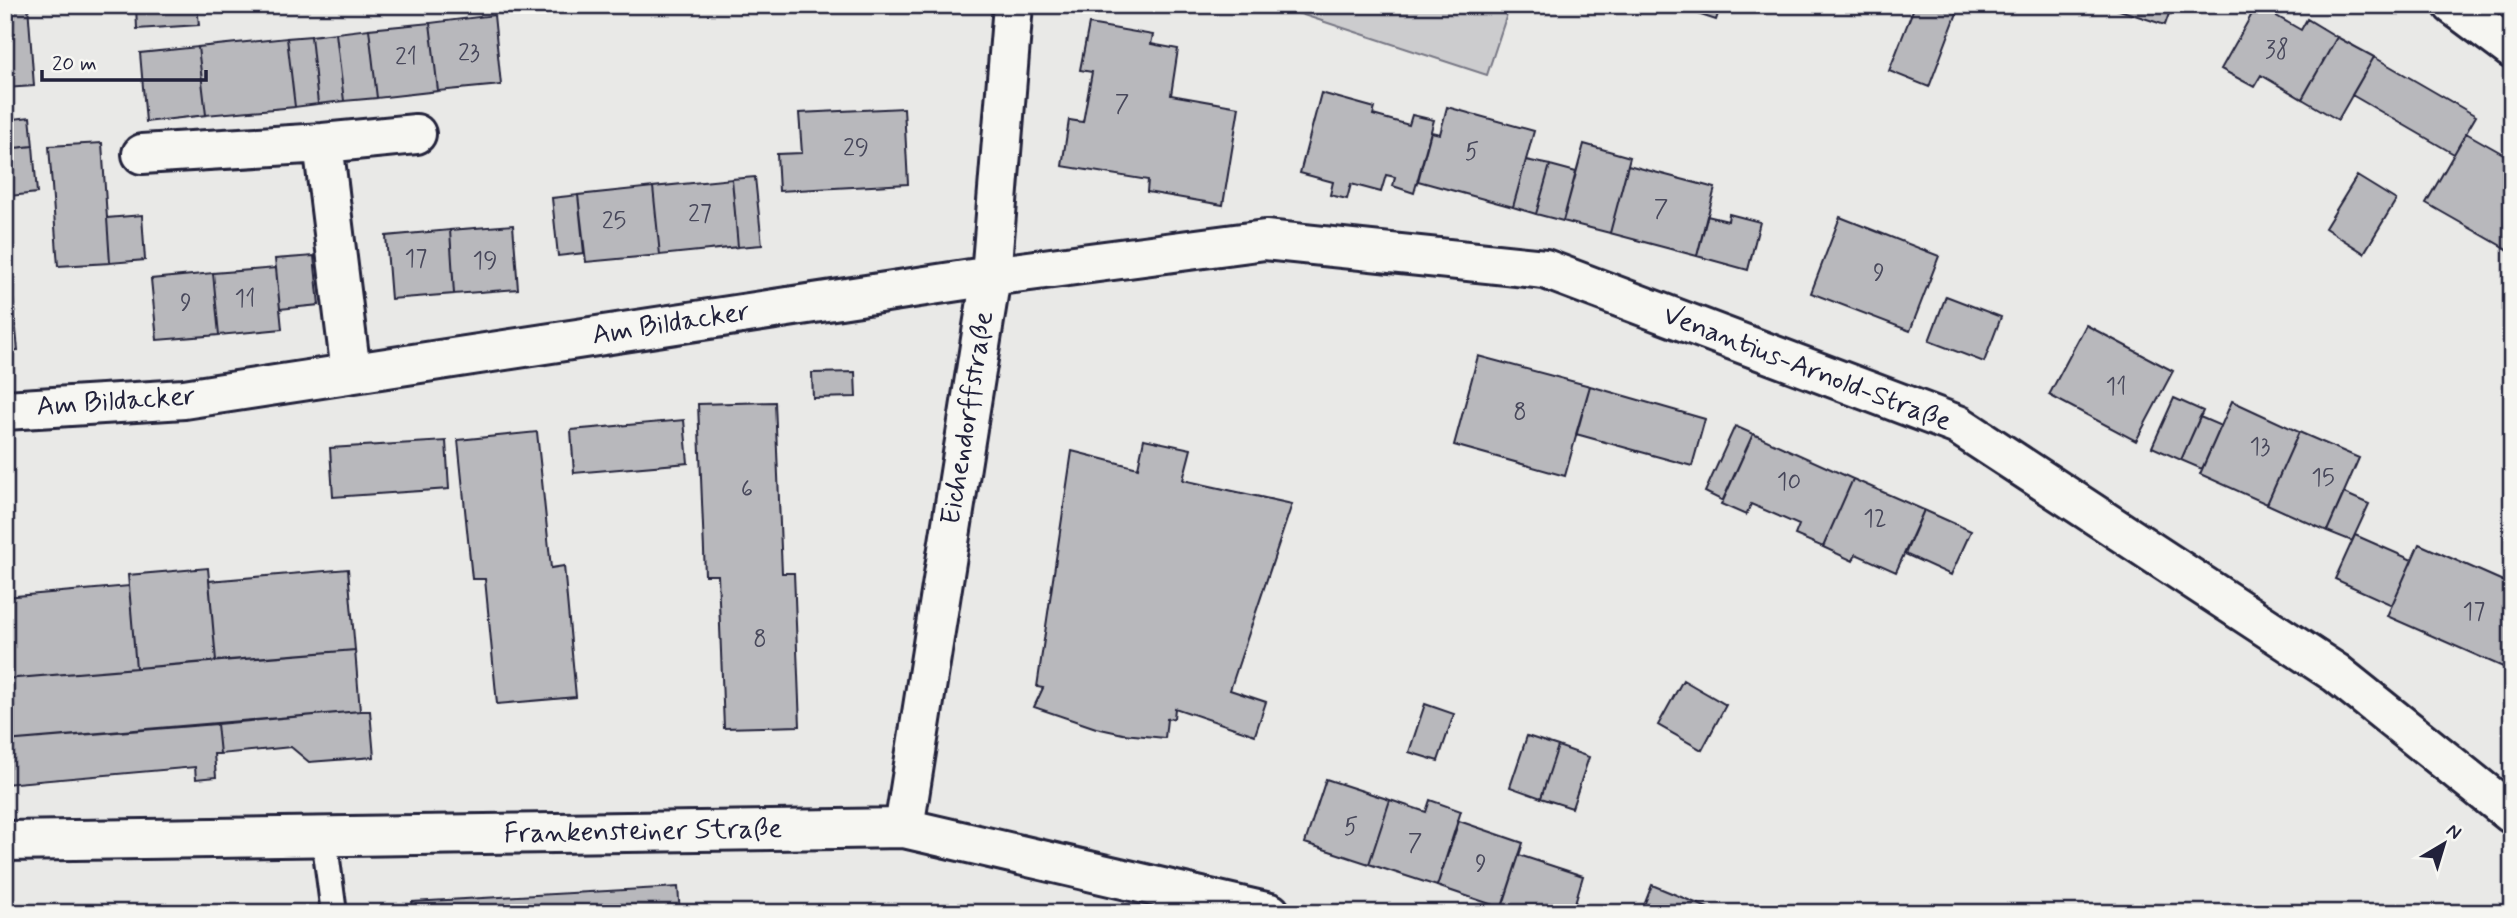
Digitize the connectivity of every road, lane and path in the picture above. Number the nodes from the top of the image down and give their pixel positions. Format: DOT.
graph roads {
  1 [pos="1013,5"];
  2 [pos="2453,5"];
  3 [pos="2512,49"];
  4 [pos="416,134"];
  5 [pos="323,143"];
  6 [pos="142,154"];
  7 [pos="991,275"];
  8 [pos="351,373"];
  9 [pos="5,410"];
  10 [pos="2512,814"];
  11 [pos="904,828"];
  12 [pos="324,837"];
  13 [pos="5,841"];
  14 [pos="334,913"];
  15 [pos="1270,913"];
  1 -- 7 [label="street, Eichendorffstraße"];
  2 -- 3 [label="street"];
  4 -- 5 [label="street"];
  5 -- 6 [label="street"];
  5 -- 8 [label="street"];
  7 -- 8 [label="street, Am Bildacker"];
  7 -- 10 [label="street, Venantius-Arnold-Straße"];
  7 -- 11 [label="street, Eichendorffstraße"];
  8 -- 9 [label="street, Am Bildacker"];
  11 -- 12 [label="street, Frankensteiner Straße"];
  11 -- 15 [label="street, Frankensteiner Straße"];
  12 -- 13 [label="street, Frankensteiner Straße"];
  12 -- 14 [label="lane"];
}
